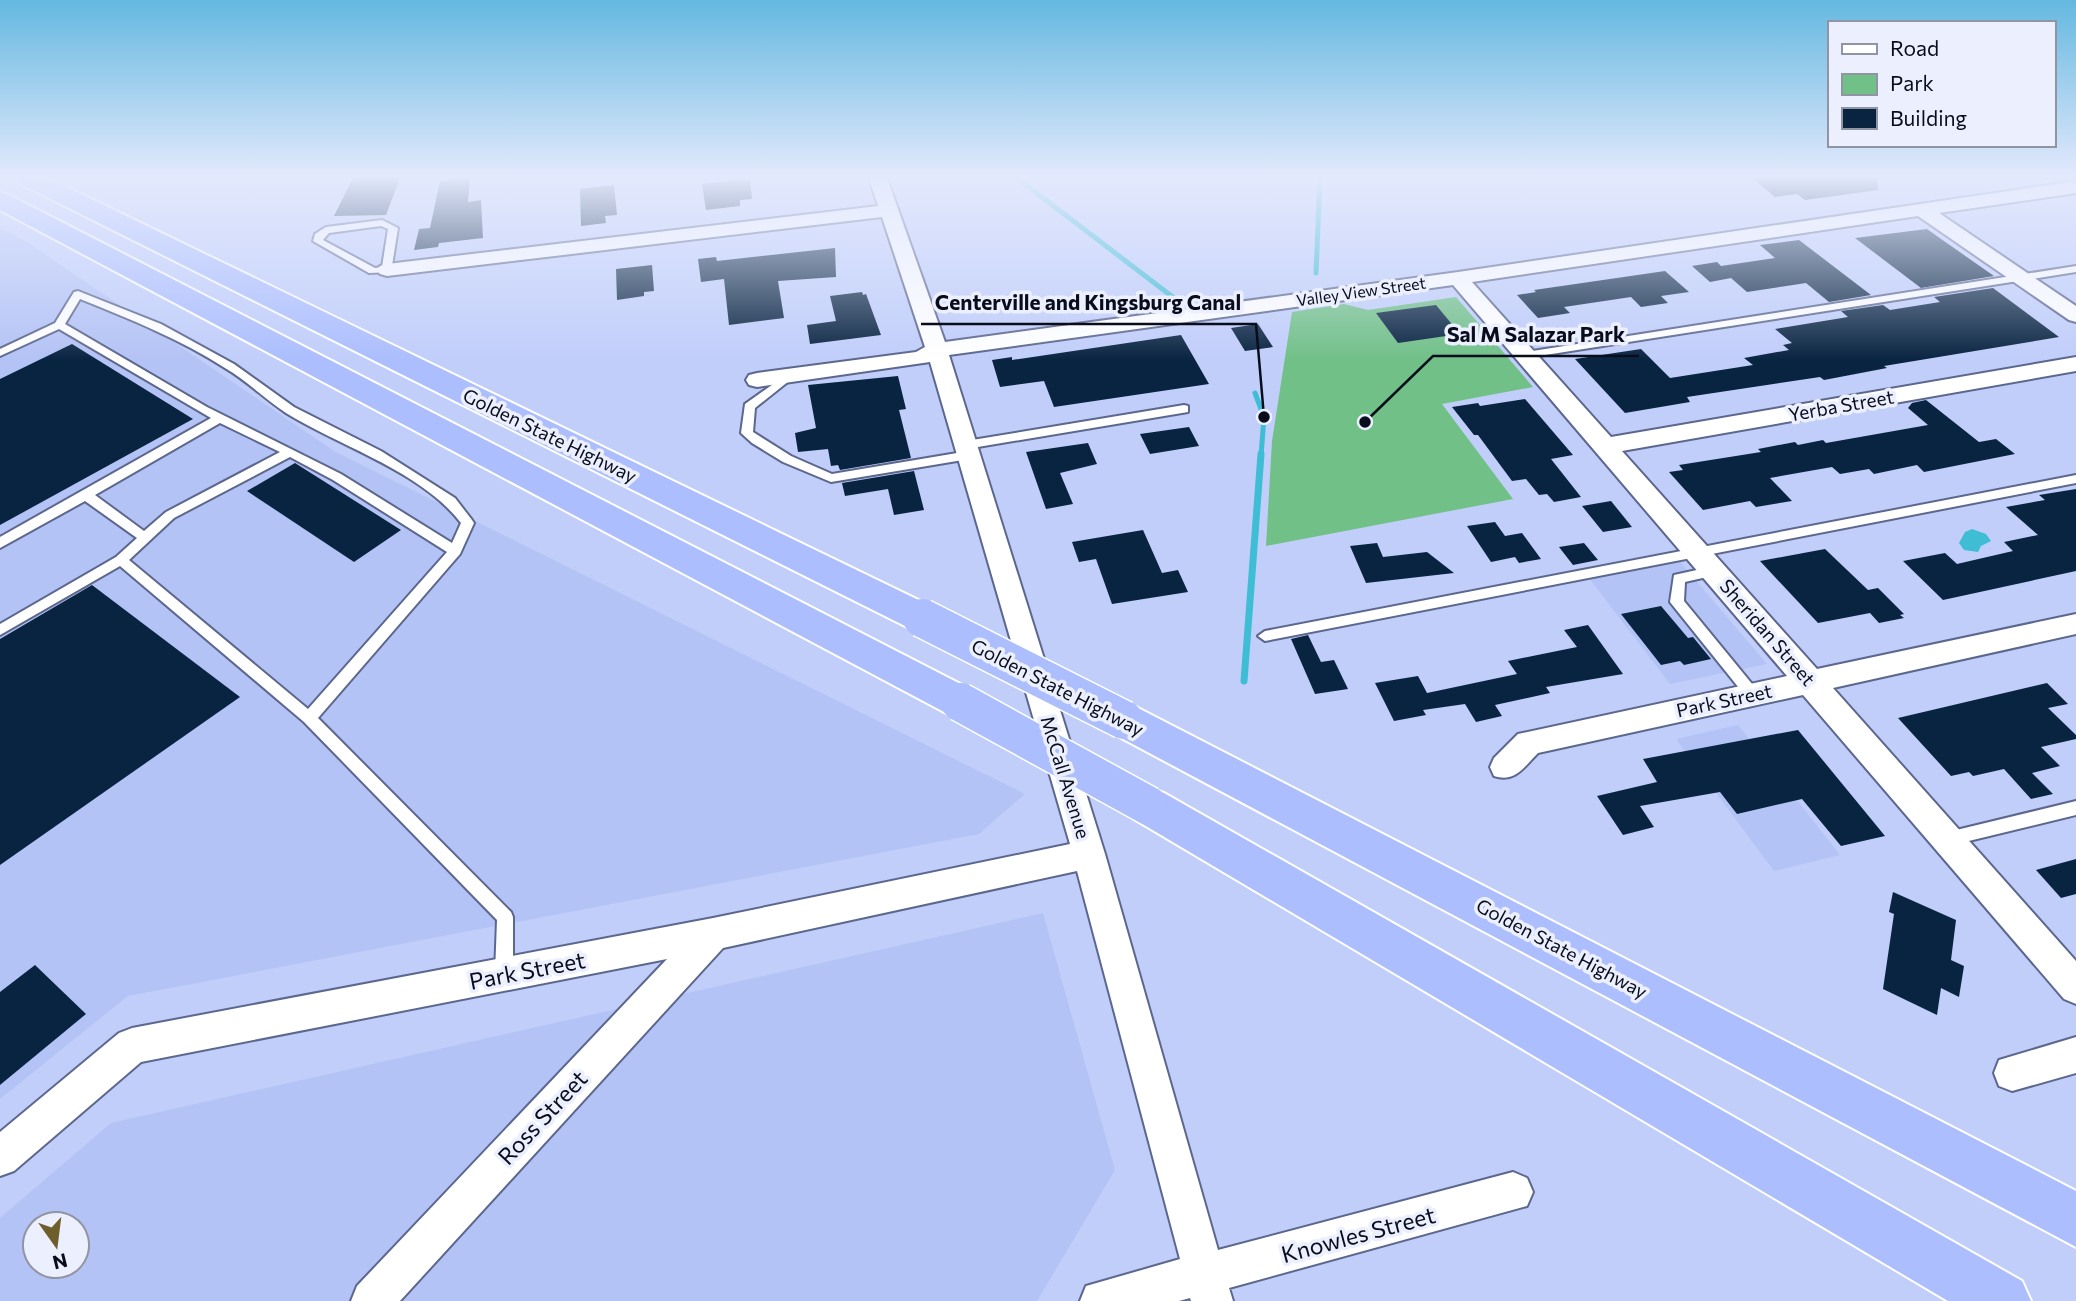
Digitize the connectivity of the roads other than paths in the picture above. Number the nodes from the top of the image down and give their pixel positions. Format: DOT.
graph roads {
  1 [pos="74,239"];
  2 [pos="151,239"];
  3 [pos="318,239"];
  4 [pos="391,239"];
  5 [pos="649,239"];
  6 [pos="900,239"];
  7 [pos="1722,239"];
  8 [pos="1964,239"];
  9 [pos="2076,269"];
  10 [pos="387,270"];
  11 [pos="1458,278"];
  12 [pos="2021,278"];
  13 [pos="2076,316"];
  14 [pos="60,325"];
  15 [pos="937,350"];
  16 [pos="0,353"];
  17 [pos="1526,355"];
  18 [pos="2076,364"];
  19 [pos="790,376"];
  20 [pos="758,380"];
  21 [pos="1184,409"];
  22 [pos="218,419"];
  23 [pos="1606,446"];
  24 [pos="968,450"];
  25 [pos="290,452"];
  26 [pos="2076,479"];
  27 [pos="86,495"];
  28 [pos="145,538"];
  29 [pos="0,543"];
  30 [pos="455,551"];
  31 [pos="121,561"];
  32 [pos="1707,561"];
  33 [pos="2076,624"];
  34 [pos="0,630"];
  35 [pos="1265,636"];
  36 [pos="1810,682"];
  37 [pos="1752,694"];
  38 [pos="309,718"];
  39 [pos="1505,767"];
  40 [pos="2076,808"];
  41 [pos="1947,839"];
  42 [pos="1089,854"];
  43 [pos="1491,911"];
  44 [pos="713,934"];
  45 [pos="504,974"];
  46 [pos="2076,987"];
  47 [pos="2076,1055"];
  48 [pos="2012,1073"];
  49 [pos="0,1157"];
  50 [pos="1513,1192"];
  51 [pos="2076,1198"];
  52 [pos="2076,1220"];
  53 [pos="1208,1288"];
  54 [pos="372,1301"];
  55 [pos="1101,1301"];
  56 [pos="2002,1301"];
  1 -- 56 [label="highway, bridge"];
  2 -- 43 [label="highway, Golden State Highway, bridge"];
  3 -- 10 [label="lane"];
  4 -- 10 [label="lane"];
  5 -- 10 [label="street"];
  6 -- 15 [label="street, McCall Avenue"];
  7 -- 11 [label="street, Valley View Street"];
  8 -- 12 [label="street"];
  9 -- 12 [label="lane"];
  11 -- 15 [label="street, Valley View Street"];
  11 -- 17 [label="street, Sheridan Street"];
  12 -- 13 [label="street"];
  12 -- 17 [label="lane"];
  14 -- 16 [label="lane"];
  14 -- 22 [label="lane"];
  14 -- 30 [label="lane"];
  15 -- 19 [label="street, Valley View Street"];
  15 -- 24 [label="street, McCall Avenue"];
  17 -- 23 [label="street, Sheridan Street"];
  18 -- 23 [label="street, Yerba Street"];
  19 -- 20 [label="street, Valley View Street"];
  19 -- 24 [label="lane"];
  21 -- 24 [label="lane"];
  22 -- 25 [label="lane"];
  22 -- 27 [label="lane"];
  23 -- 32 [label="street, Sheridan Street"];
  24 -- 42 [label="street, McCall Avenue"];
  25 -- 28 [label="lane"];
  25 -- 30 [label="lane"];
  26 -- 32 [label="lane"];
  27 -- 28 [label="lane"];
  27 -- 29 [label="lane"];
  28 -- 31 [label="lane"];
  30 -- 38 [label="lane"];
  31 -- 34 [label="lane"];
  31 -- 38 [label="lane"];
  32 -- 35 [label="lane"];
  32 -- 36 [label="street, Sheridan Street"];
  32 -- 37 [label="lane"];
  33 -- 36 [label="street, Park Street"];
  36 -- 37 [label="street, Park Street"];
  36 -- 41 [label="street, Sheridan Street"];
  37 -- 39 [label="street, Park Street"];
  38 -- 45 [label="lane"];
  40 -- 41 [label="lane"];
  41 -- 46 [label="street, Sheridan Street"];
  42 -- 44 [label="street, Park Street"];
  42 -- 53 [label="street, McCall Avenue"];
  43 -- 51 [label="highway"];
  43 -- 52 [label="highway, Golden State Highway"];
  44 -- 45 [label="street, Park Street"];
  44 -- 54 [label="street, Ross Street"];
  45 -- 49 [label="street, Park Street"];
  47 -- 48 [label="street"];
  50 -- 53 [label="street, Knowles Street"];
  53 -- 55 [label="street, Knowles Street"];
}
